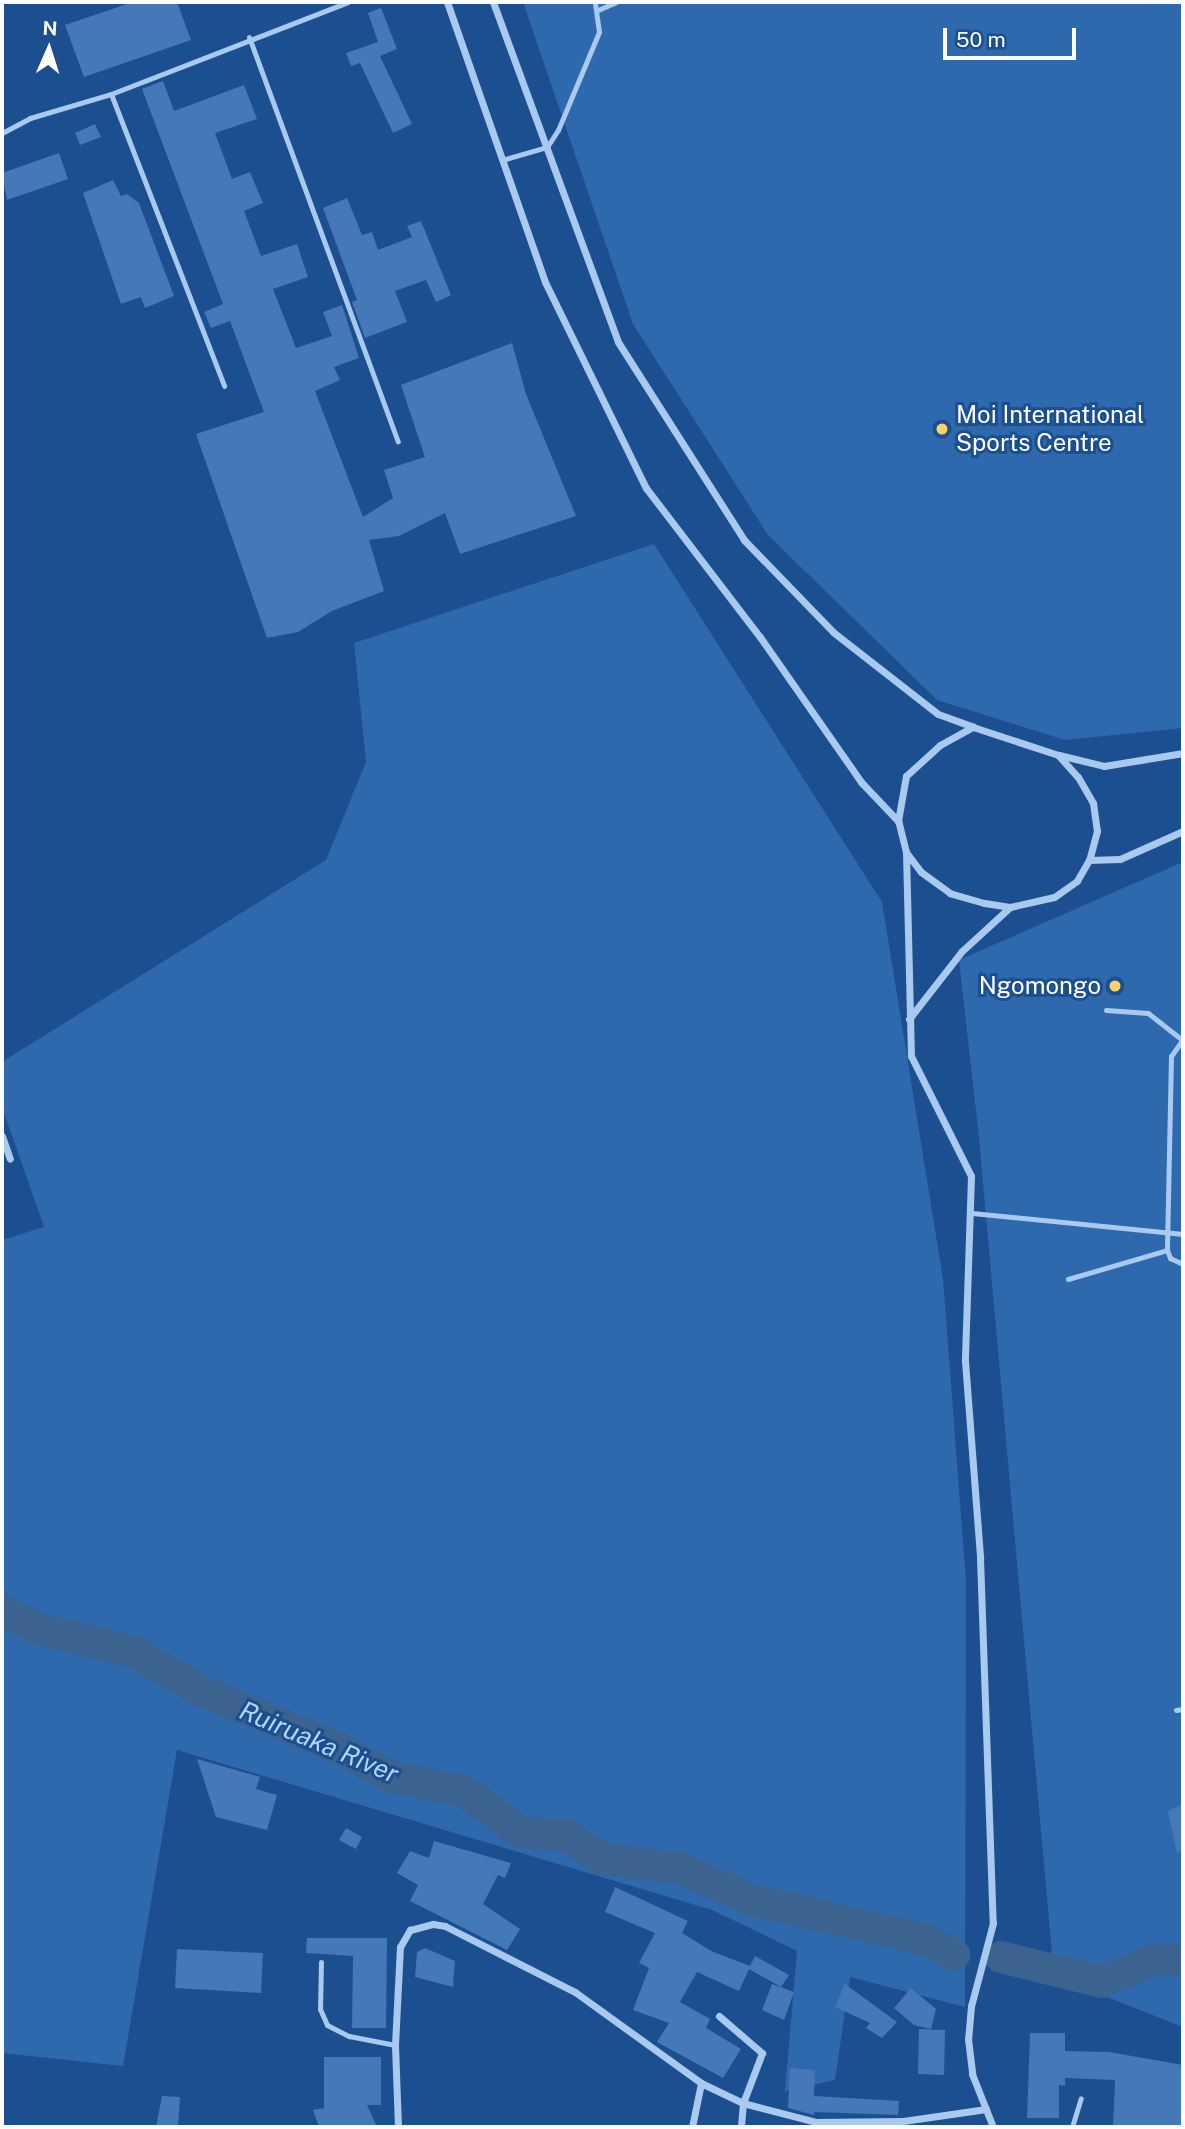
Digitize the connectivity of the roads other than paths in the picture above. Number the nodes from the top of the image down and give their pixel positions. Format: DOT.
graph roads {
  1 [pos="348,2"];
  2 [pos="447,2"];
  3 [pos="494,2"];
  4 [pos="596,2"];
  5 [pos="616,2"];
  6 [pos="598,10"];
  7 [pos="249,37"];
  8 [pos="111,93"];
  9 [pos="2,133"];
  10 [pos="547,147"];
  11 [pos="502,160"];
  12 [pos="224,386"];
  13 [pos="398,441"];
  14 [pos="973,727"];
  15 [pos="1183,753"];
  16 [pos="1058,755"];
  17 [pos="898,821"];
  18 [pos="1183,831"];
  19 [pos="906,852"];
  20 [pos="1089,860"];
  21 [pos="1010,907"];
  22 [pos="1106,1010"];
  23 [pos="909,1020"];
  24 [pos="1182,1039"];
  25 [pos="2,1136"];
  26 [pos="10,1159"];
  27 [pos="972,1213"];
  28 [pos="1170,1233"];
  29 [pos="1183,1234"];
  30 [pos="1167,1250"];
  31 [pos="1183,1264"];
  32 [pos="1069,1279"];
  33 [pos="1183,1709"];
  34 [pos="1176,1710"];
  35 [pos="321,1962"];
  36 [pos="719,2016"];
  37 [pos="395,2045"];
  38 [pos="701,2083"];
  39 [pos="1081,2098"];
  40 [pos="743,2103"];
  41 [pos="986,2109"];
  42 [pos="398,2127"];
  43 [pos="692,2127"];
  44 [pos="741,2127"];
  45 [pos="993,2127"];
  46 [pos="1072,2127"];
  1 -- 7 [label="lane"];
  2 -- 11 [label="street"];
  3 -- 10 [label="street"];
  4 -- 6 [label="lane"];
  5 -- 6 [label="lane"];
  6 -- 10 [label="lane"];
  7 -- 8 [label="lane"];
  7 -- 13 [label="lane"];
  8 -- 9 [label="lane"];
  8 -- 12 [label="lane"];
  10 -- 11 [label="lane"];
  10 -- 14 [label="street"];
  11 -- 17 [label="street"];
  14 -- 16 [label="street"];
  14 -- 17 [label="street"];
  15 -- 16 [label="street"];
  16 -- 20 [label="street"];
  17 -- 19 [label="street"];
  18 -- 20 [label="street"];
  19 -- 21 [label="street"];
  19 -- 23 [label="street"];
  20 -- 21 [label="street"];
  21 -- 23 [label="street"];
  22 -- 24 [label="lane"];
  23 -- 27 [label="street"];
  24 -- 28 [label="lane"];
  25 -- 26 [label="street"];
  27 -- 28 [label="lane"];
  27 -- 41 [label="street"];
  28 -- 29 [label="lane"];
  28 -- 30 [label="lane"];
  30 -- 31 [label="lane"];
  30 -- 32 [label="lane"];
  33 -- 34 [label="lane"];
  35 -- 37 [label="lane"];
  36 -- 40 [label="street"];
  37 -- 38 [label="street"];
  37 -- 42 [label="street"];
  38 -- 40 [label="street"];
  38 -- 43 [label="street"];
  39 -- 46 [label="lane"];
  40 -- 41 [label="street"];
  40 -- 44 [label="street"];
  41 -- 45 [label="street"];
}
